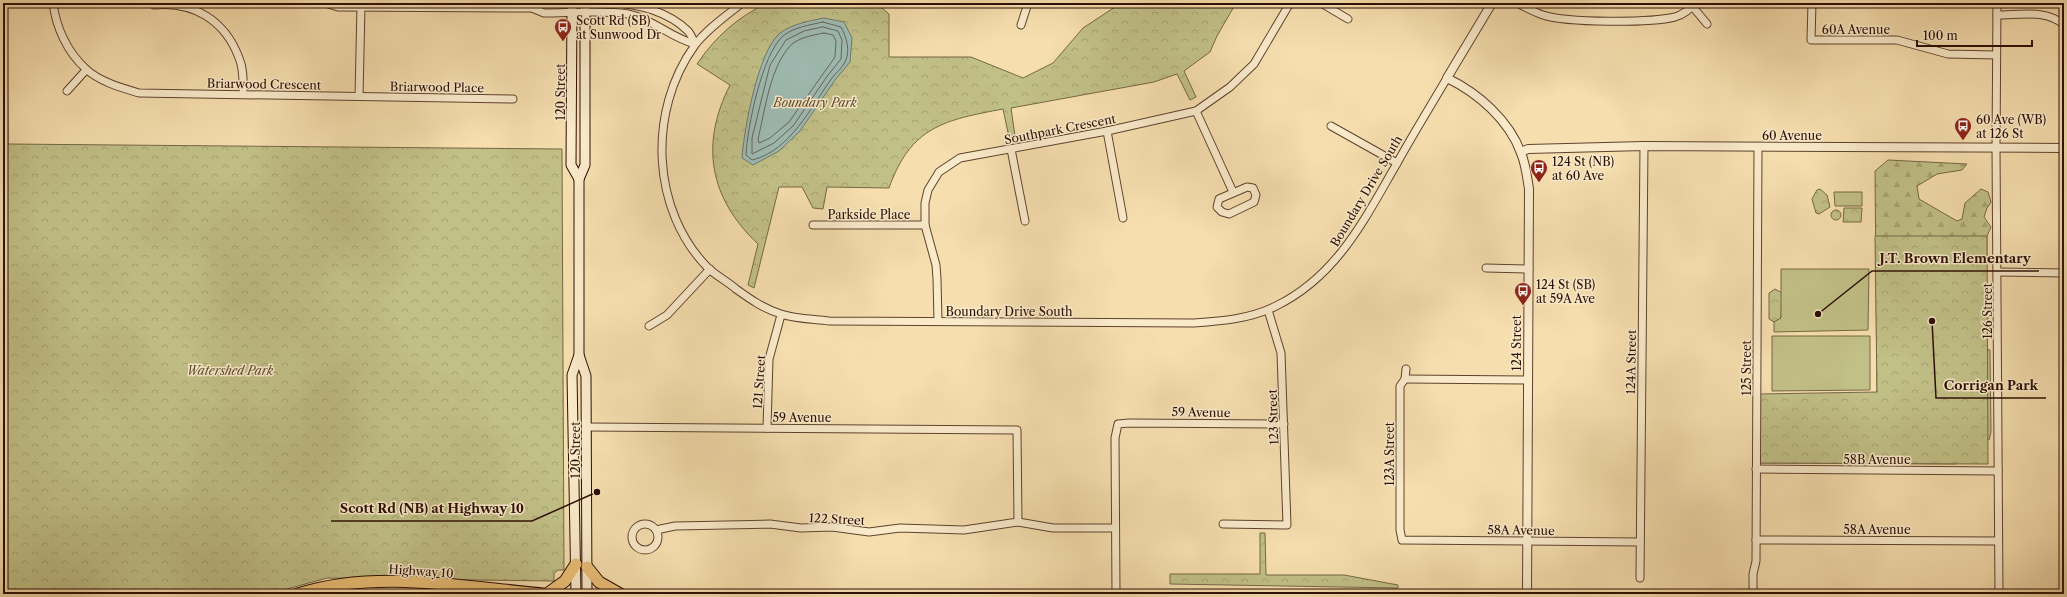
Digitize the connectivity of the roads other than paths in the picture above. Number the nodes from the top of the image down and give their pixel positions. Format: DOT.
graph roads {
  1 [pos="53,3"];
  2 [pos="325,3"];
  3 [pos="544,3"];
  4 [pos="572,3"];
  5 [pos="586,3"];
  6 [pos="613,3"];
  7 [pos="742,3"];
  8 [pos="1028,3"];
  9 [pos="1290,3"];
  10 [pos="1321,3"];
  11 [pos="1492,3"];
  12 [pos="1517,3"];
  13 [pos="1812,3"];
  14 [pos="1997,3"];
  15 [pos="154,5"];
  16 [pos="1694,5"];
  17 [pos="438,6"];
  18 [pos="361,7"];
  19 [pos="532,8"];
  20 [pos="572,13"];
  21 [pos="586,13"];
  22 [pos="1998,15"];
  23 [pos="1348,19"];
  24 [pos="1707,24"];
  25 [pos="1021,25"];
  26 [pos="2064,25"];
  27 [pos="695,44"];
  28 [pos="1996,55"];
  29 [pos="86,70"];
  30 [pos="1447,78"];
  31 [pos="66,90"];
  32 [pos="243,94"];
  33 [pos="359,96"];
  34 [pos="513,99"];
  35 [pos="1196,111"];
  36 [pos="1331,126"];
  37 [pos="1107,131"];
  38 [pos="1644,146"];
  39 [pos="1758,147"];
  40 [pos="1996,148"];
  41 [pos="2064,148"];
  42 [pos="1011,150"];
  43 [pos="1521,152"];
  44 [pos="1397,163"];
  45 [pos="579,179"];
  46 [pos="1232,192"];
  47 [pos="1123,218"];
  48 [pos="1025,221"];
  49 [pos="813,225"];
  50 [pos="925,225"];
  51 [pos="1486,268"];
  52 [pos="710,269"];
  53 [pos="1529,269"];
  54 [pos="1998,272"];
  55 [pos="2064,272"];
  56 [pos="1268,310"];
  57 [pos="781,315"];
  58 [pos="938,322"];
  59 [pos="649,326"];
  60 [pos="578,355"];
  61 [pos="1406,369"];
  62 [pos="1405,379"];
  63 [pos="1528,380"];
  64 [pos="1284,424"];
  65 [pos="587,427"];
  66 [pos="767,428"];
  67 [pos="1756,469"];
  68 [pos="1998,470"];
  69 [pos="1018,522"];
  70 [pos="1223,524"];
  71 [pos="1115,528"];
  72 [pos="656,530"];
  73 [pos="1402,540"];
  74 [pos="1527,540"];
  75 [pos="1756,540"];
  76 [pos="1998,541"];
  77 [pos="1640,542"];
  78 [pos="576,564"];
  79 [pos="587,567"];
  80 [pos="1640,578"];
  81 [pos="1753,589"];
  82 [pos="298,594"];
  83 [pos="543,594"];
  84 [pos="547,594"];
  85 [pos="576,594"];
  86 [pos="587,594"];
  87 [pos="620,594"];
  88 [pos="1116,594"];
  89 [pos="1527,594"];
  90 [pos="1999,594"];
  1 -- 29 [label="street, Briarwood Crescent"];
  2 -- 18 [label="street"];
  3 -- 19 [label="street"];
  4 -- 20 [label="main road, 120 Street"];
  5 -- 21 [label="main road, 120 Street"];
  6 -- 27 [label="street"];
  7 -- 27 [label="street, Boundary Drive South"];
  8 -- 25 [label="street"];
  9 -- 35 [label="street, Southpark Crescent"];
  10 -- 23 [label="street"];
  11 -- 30 [label="street"];
  12 -- 16 [label="street"];
  13 -- 28 [label="street, 60A Avenue"];
  14 -- 22 [label="street, 126 Street"];
  15 -- 32 [label="street"];
  16 -- 24 [label="street"];
  17 -- 18 [label="street"];
  17 -- 19 [label="street"];
  18 -- 33 [label="street"];
  19 -- 20 [label="street"];
  20 -- 21 [label="street"];
  20 -- 45 [label="main road, 120 Street"];
  21 -- 27 [label="street"];
  21 -- 45 [label="main road, 120 Street"];
  22 -- 26 [label="street"];
  22 -- 28 [label="street, 126 Street"];
  27 -- 52 [label="street, Boundary Drive South"];
  28 -- 40 [label="street, 126 Street"];
  29 -- 31 [label="street"];
  29 -- 32 [label="street, Briarwood Crescent"];
  30 -- 43 [label="street, 124 Street"];
  30 -- 44 [label="street, Boundary Drive South"];
  32 -- 33 [label="street, Briarwood Crescent"];
  33 -- 34 [label="street, Briarwood Place"];
  35 -- 37 [label="street, Southpark Crescent"];
  35 -- 46 [label="street"];
  36 -- 44 [label="street"];
  37 -- 42 [label="street, Southpark Crescent"];
  37 -- 47 [label="street"];
  38 -- 39 [label="street, 60 Avenue"];
  38 -- 43 [label="street, 60 Avenue"];
  38 -- 77 [label="street, 124A Street"];
  39 -- 40 [label="street, 60 Avenue"];
  39 -- 67 [label="street, 125 Street"];
  40 -- 41 [label="street, 60 Avenue"];
  40 -- 54 [label="street, 126 Street"];
  42 -- 48 [label="street"];
  42 -- 50 [label="street, Southpark Crescent"];
  43 -- 53 [label="street, 124 Street"];
  44 -- 56 [label="street, Boundary Drive South"];
  45 -- 60 [label="main road, 120 Street"];
  46 -- 46 [label="street"];
  49 -- 50 [label="street, Parkside Place"];
  50 -- 58 [label="street, Southpark Crescent"];
  51 -- 53 [label="street"];
  52 -- 57 [label="street, Boundary Drive South"];
  52 -- 59 [label="street"];
  53 -- 63 [label="street, 124 Street"];
  54 -- 55 [label="street"];
  54 -- 68 [label="street, 126 Street"];
  56 -- 58 [label="street, Boundary Drive South"];
  56 -- 64 [label="street, 123 Street"];
  57 -- 58 [label="street, Boundary Drive South"];
  57 -- 66 [label="street, 121 Street"];
  60 -- 65 [label="main road, 120 Street"];
  60 -- 78 [label="main road, 120 Street"];
  61 -- 62 [label="street"];
  62 -- 63 [label="street"];
  62 -- 73 [label="street, 123A Street"];
  63 -- 74 [label="street, 124 Street"];
  64 -- 70 [label="street, 123 Street"];
  64 -- 71 [label="street, 59 Avenue"];
  65 -- 66 [label="street, 59 Avenue"];
  65 -- 79 [label="main road, 120 Street"];
  66 -- 69 [label="street, 59 Avenue"];
  67 -- 68 [label="street, 58B Avenue"];
  67 -- 75 [label="street, 125 Street"];
  68 -- 76 [label="street, 126 Street"];
  69 -- 71 [label="street, 122 Street"];
  69 -- 72 [label="street, 122 Street"];
  71 -- 88 [label="street"];
  73 -- 74 [label="street, 58A Avenue"];
  74 -- 77 [label="street, 58A Avenue"];
  74 -- 89 [label="street, 124 Street"];
  75 -- 76 [label="street, 58A Avenue"];
  75 -- 81 [label="street, 125 Street"];
  76 -- 90 [label="street, 126 Street"];
  77 -- 80 [label="street, 124A Street"];
  78 -- 84 [label="highway"];
  78 -- 85 [label="main road, 120 Street"];
  79 -- 86 [label="main road, 120 Street"];
  79 -- 87 [label="highway"];
  82 -- 83 [label="highway, Highway 10"];
}
